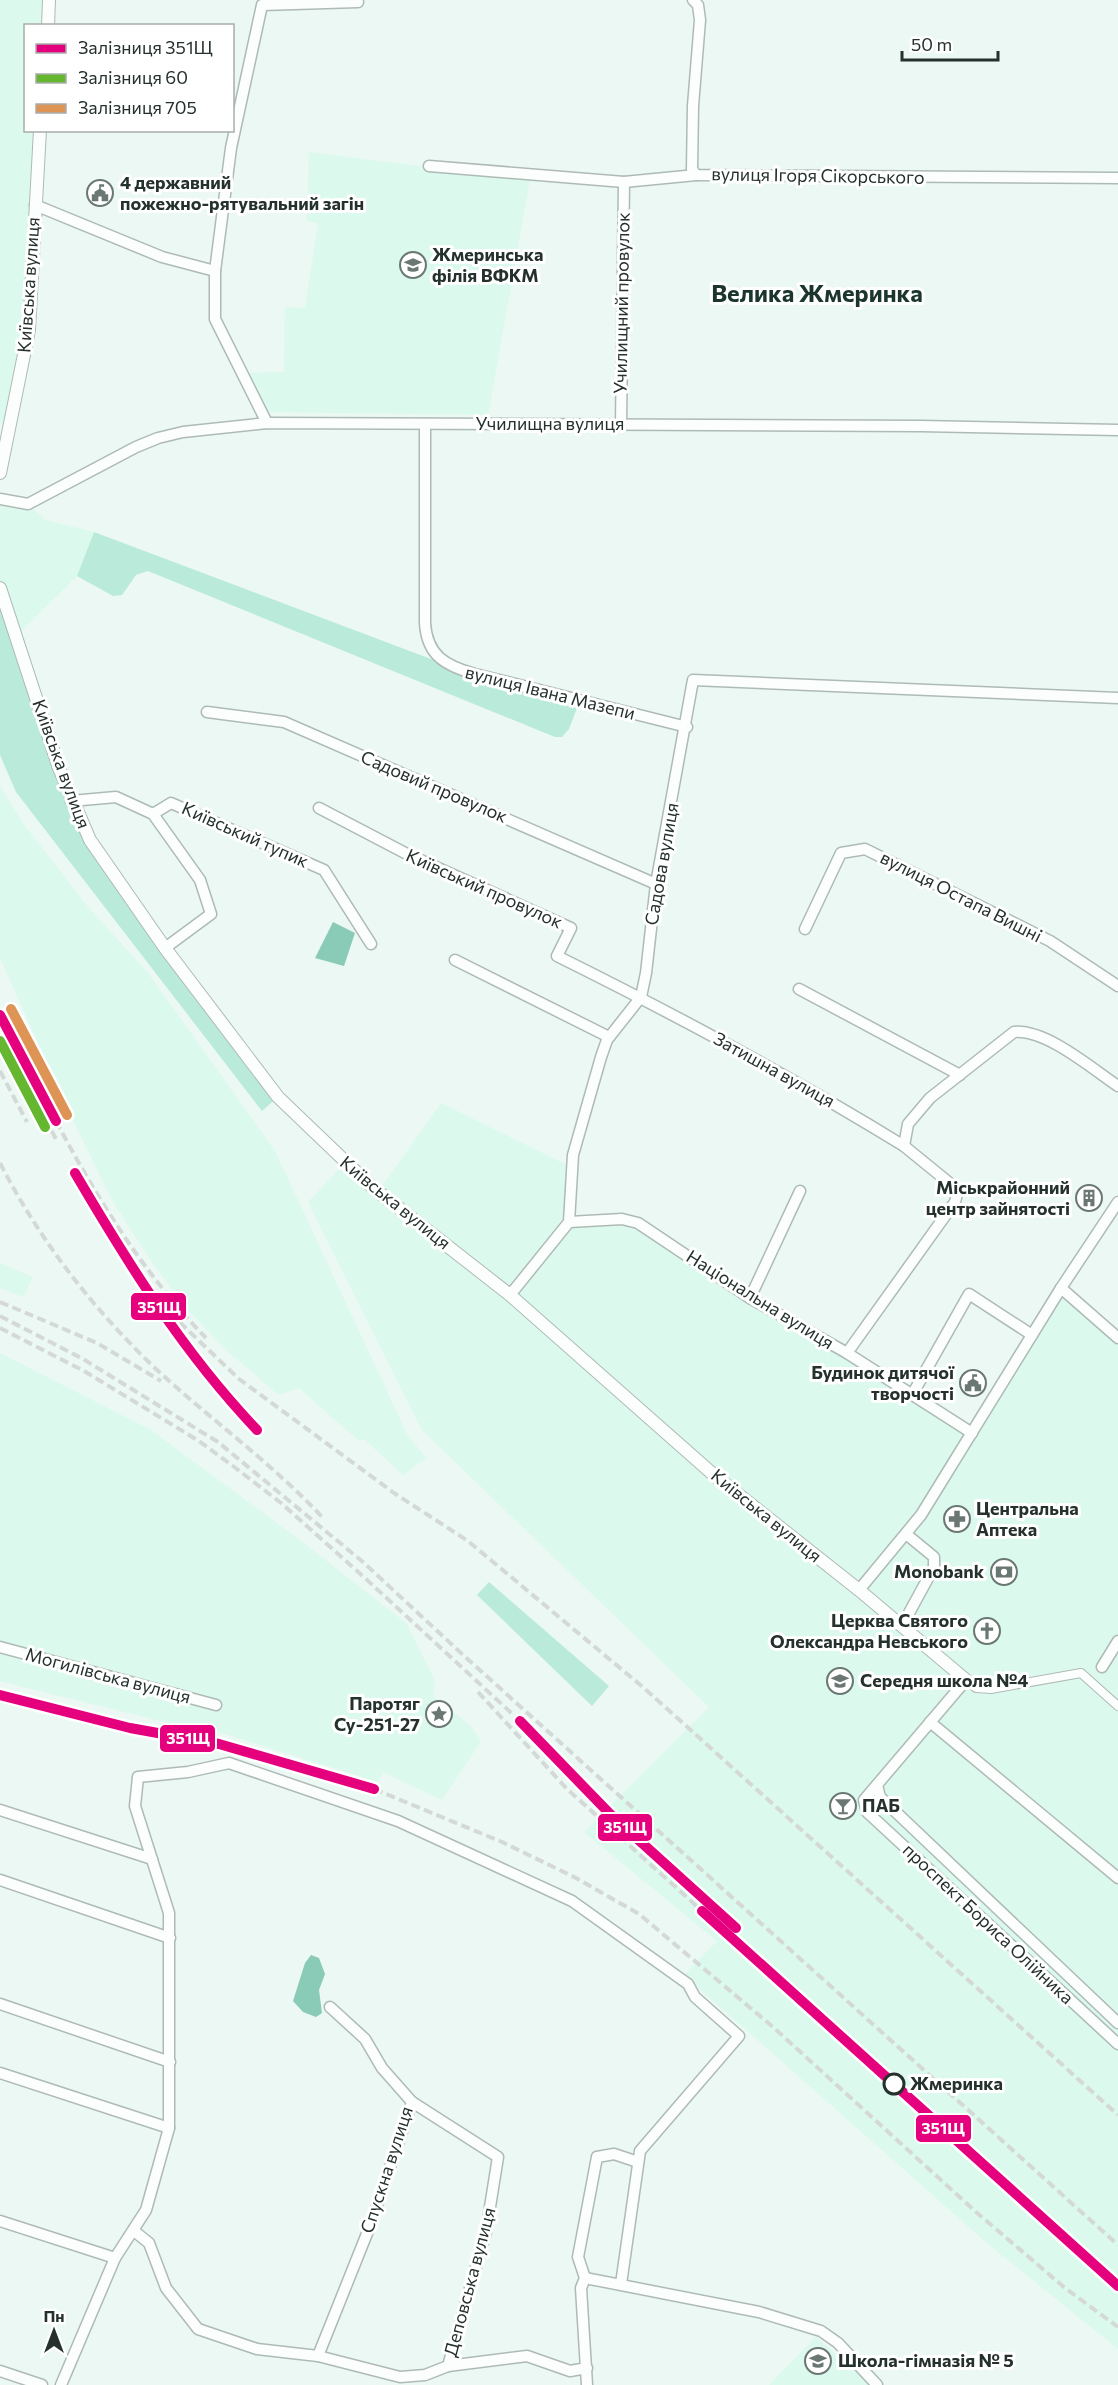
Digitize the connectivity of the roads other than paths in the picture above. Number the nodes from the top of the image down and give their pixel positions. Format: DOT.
graph roads {
  1 [pos="49,0"];
  2 [pos="693,0"];
  3 [pos="358,2"];
  4 [pos="48,24"];
  5 [pos="40,132"];
  6 [pos="429,166"];
  7 [pos="696,175"];
  8 [pos="1118,178"];
  9 [pos="624,182"];
  10 [pos="35,205"];
  11 [pos="215,271"];
  12 [pos="267,423"];
  13 [pos="425,424"];
  14 [pos="621,424"];
  15 [pos="1118,430"];
  16 [pos="0,473"];
  17 [pos="0,499"];
  18 [pos="0,588"];
  19 [pos="1118,698"];
  20 [pos="207,712"];
  21 [pos="687,727"];
  22 [pos="71,801"];
  23 [pos="319,808"];
  24 [pos="153,814"];
  25 [pos="656,884"];
  26 [pos="804,929"];
  27 [pos="371,944"];
  28 [pos="165,948"];
  29 [pos="455,960"];
  30 [pos="1118,986"];
  31 [pos="799,989"];
  32 [pos="641,997"];
  33 [pos="609,1037"];
  34 [pos="960,1075"];
  35 [pos="1118,1086"];
  36 [pos="904,1146"];
  37 [pos="800,1191"];
  38 [pos="1118,1202"];
  39 [pos="569,1222"];
  40 [pos="1061,1288"];
  41 [pos="510,1295"];
  42 [pos="750,1298"];
  43 [pos="1032,1335"];
  44 [pos="1118,1338"];
  45 [pos="847,1353"];
  46 [pos="912,1395"];
  47 [pos="972,1433"];
  48 [pos="906,1534"];
  49 [pos="859,1590"];
  50 [pos="902,1626"];
  51 [pos="1118,1641"];
  52 [pos="0,1647"];
  53 [pos="1102,1667"];
  54 [pos="966,1680"];
  55 [pos="216,1705"];
  56 [pos="1118,1706"];
  57 [pos="930,1722"];
  58 [pos="877,1785"];
  59 [pos="0,1810"];
  60 [pos="152,1859"];
  61 [pos="1118,1878"];
  62 [pos="0,1880"];
  63 [pos="170,1938"];
  64 [pos="0,2004"];
  65 [pos="330,2007"];
  66 [pos="1118,2023"];
  67 [pos="1118,2044"];
  68 [pos="170,2061"];
  69 [pos="0,2073"];
  70 [pos="412,2102"];
  71 [pos="169,2128"];
  72 [pos="638,2162"];
  73 [pos="0,2221"];
  74 [pos="134,2231"];
  75 [pos="115,2258"];
  76 [pos="585,2277"];
  77 [pos="621,2284"];
  78 [pos="318,2356"];
  79 [pos="448,2366"];
  80 [pos="587,2368"];
  81 [pos="0,2371"];
  82 [pos="400,2381"];
  83 [pos="42,2385"];
  84 [pos="61,2385"];
  85 [pos="587,2385"];
  86 [pos="877,2385"];
  1 -- 4 [label="street"];
  2 -- 7 [label="street, вулиця Ігоря Сікорського"];
  3 -- 11 [label="street"];
  5 -- 10 [label="street, Київська вулиця"];
  6 -- 9 [label="street"];
  7 -- 8 [label="street, вулиця Ігоря Сікорського"];
  7 -- 9 [label="street"];
  9 -- 14 [label="street, Училищний провулок"];
  10 -- 11 [label="street"];
  10 -- 16 [label="street, Київська вулиця"];
  11 -- 12 [label="street"];
  12 -- 13 [label="street, Училищна вулиця"];
  12 -- 17 [label="street, Училищна вулиця"];
  13 -- 14 [label="street, Училищна вулиця"];
  13 -- 21 [label="street, вулиця Івана Мазепи"];
  14 -- 15 [label="street, Училищна вулиця"];
  18 -- 22 [label="street, Київська вулиця"];
  19 -- 21 [label="street, Садова вулиця"];
  20 -- 25 [label="street, Садовий провулок"];
  21 -- 25 [label="street, Садова вулиця"];
  22 -- 24 [label="street"];
  22 -- 28 [label="street, Київська вулиця"];
  23 -- 32 [label="street, Київський провулок"];
  24 -- 27 [label="street, Київський тупик"];
  24 -- 28 [label="street"];
  25 -- 32 [label="street, Садова вулиця"];
  26 -- 30 [label="street, вулиця Остапа Вишні"];
  28 -- 41 [label="street, Київська вулиця"];
  29 -- 33 [label="street"];
  31 -- 34 [label="street"];
  32 -- 33 [label="street, Садова вулиця"];
  32 -- 36 [label="street, Затишна вулиця"];
  33 -- 39 [label="street, Садова вулиця"];
  34 -- 35 [label="street"];
  34 -- 36 [label="street"];
  36 -- 45 [label="street, Затишна вулиця"];
  37 -- 42 [label="street"];
  38 -- 40 [label="street"];
  39 -- 41 [label="street"];
  39 -- 42 [label="street, Національна вулиця"];
  40 -- 43 [label="street"];
  40 -- 44 [label="street"];
  41 -- 49 [label="street, Київська вулиця"];
  42 -- 45 [label="street, Національна вулиця"];
  43 -- 46 [label="street"];
  43 -- 47 [label="street"];
  45 -- 46 [label="street, Національна вулиця"];
  46 -- 47 [label="street, Національна вулиця"];
  47 -- 48 [label="street"];
  48 -- 49 [label="street"];
  48 -- 50 [label="street"];
  49 -- 50 [label="street, Київська вулиця"];
  50 -- 54 [label="street, Київська вулиця"];
  51 -- 53 [label="street"];
  52 -- 55 [label="street, Могилівська вулиця"];
  54 -- 56 [label="street"];
  54 -- 57 [label="street"];
  57 -- 58 [label="street"];
  57 -- 61 [label="street"];
  58 -- 66 [label="street, проспект Бориса Олійника"];
  58 -- 67 [label="street, проспект Бориса Олійника"];
  59 -- 60 [label="street"];
  60 -- 63 [label="street"];
  60 -- 72 [label="street"];
  62 -- 63 [label="street"];
  63 -- 68 [label="street"];
  64 -- 68 [label="street"];
  65 -- 70 [label="street, Спускна вулиця"];
  68 -- 71 [label="street"];
  69 -- 71 [label="street"];
  70 -- 78 [label="street, Спускна вулиця"];
  70 -- 79 [label="street, Деповська вулиця"];
  71 -- 74 [label="street"];
  72 -- 76 [label="street"];
  72 -- 77 [label="street"];
  73 -- 75 [label="street"];
  74 -- 75 [label="street"];
  74 -- 78 [label="street"];
  75 -- 84 [label="street"];
  76 -- 77 [label="street"];
  76 -- 80 [label="street"];
  77 -- 86 [label="street"];
  78 -- 82 [label="street"];
  79 -- 80 [label="street"];
  79 -- 82 [label="street"];
  80 -- 85 [label="street"];
  81 -- 83 [label="street"];
}
